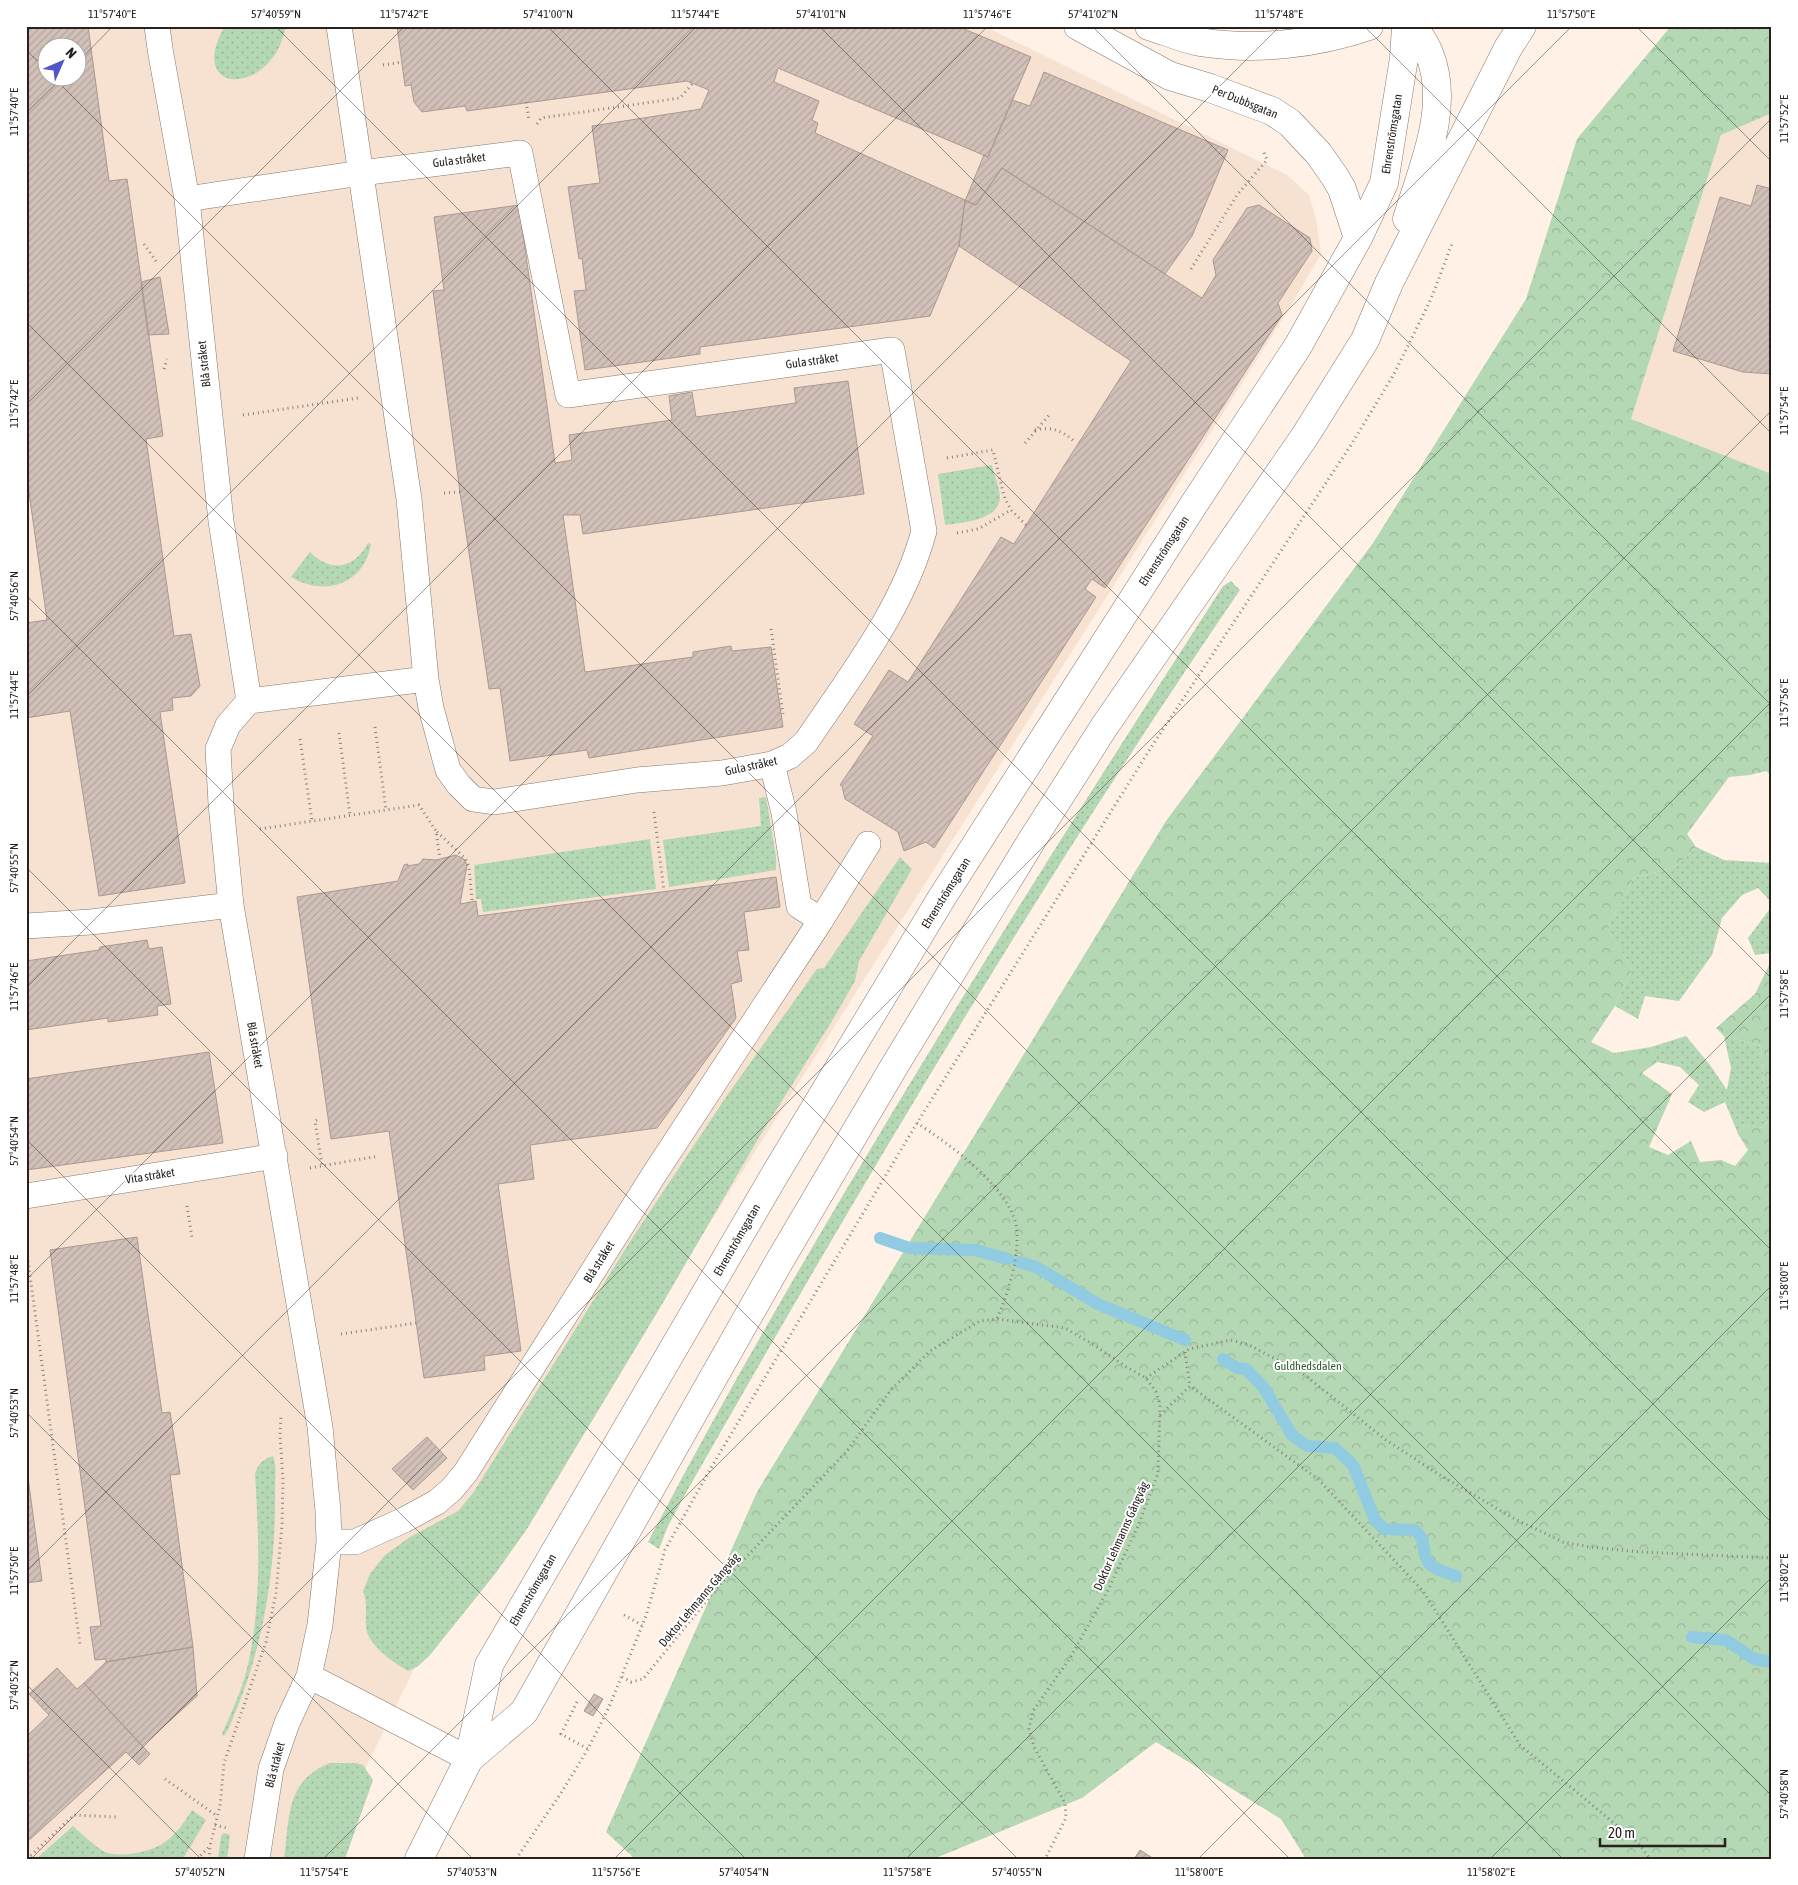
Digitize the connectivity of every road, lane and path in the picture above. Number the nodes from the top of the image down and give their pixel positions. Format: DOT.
graph roads {
  1 [pos="158,26"];
  2 [pos="339,26"];
  3 [pos="1078,26"];
  4 [pos="1149,26"];
  5 [pos="1369,26"];
  6 [pos="1406,26"];
  7 [pos="1413,26"];
  8 [pos="1522,26"];
  9 [pos="402,62"];
  10 [pos="383,64"];
  11 [pos="694,83"];
  12 [pos="526,102"];
  13 [pos="530,120"];
  14 [pos="1260,142"];
  15 [pos="520,153"];
  16 [pos="361,173"];
  17 [pos="187,200"];
  18 [pos="1455,235"];
  19 [pos="1358,238"];
  20 [pos="1192,269"];
  21 [pos="1389,283"];
  22 [pos="363,395"];
  23 [pos="1051,412"];
  24 [pos="235,416"];
  25 [pos="1035,430"];
  26 [pos="1025,442"];
  27 [pos="1075,442"];
  28 [pos="912,465"];
  29 [pos="460,492"];
  30 [pos="443,493"];
  31 [pos="1011,510"];
  32 [pos="1026,525"];
  33 [pos="948,534"];
  34 [pos="770,628"];
  35 [pos="426,679"];
  36 [pos="249,701"];
  37 [pos="375,727"];
  38 [pos="339,733"];
  39 [pos="300,739"];
  40 [pos="781,760"];
  41 [pos="650,780"];
  42 [pos="386,810"];
  43 [pos="350,815"];
  44 [pos="312,821"];
  45 [pos="260,829"];
  46 [pos="436,832"];
  47 [pos="868,844"];
  48 [pos="440,859"];
  49 [pos="664,891"];
  50 [pos="472,900"];
  51 [pos="231,904"];
  52 [pos="821,920"];
  53 [pos="26,926"];
  54 [pos="318,1120"];
  55 [pos="917,1123"];
  56 [pos="275,1156"];
  57 [pos="378,1156"];
  58 [pos="322,1166"];
  59 [pos="307,1168"];
  60 [pos="26,1196"];
  61 [pos="187,1206"];
  62 [pos="192,1238"];
  63 [pos="26,1246"];
  64 [pos="997,1319"];
  65 [pos="416,1323"];
  66 [pos="341,1334"];
  67 [pos="1185,1352"];
  68 [pos="1146,1378"];
  69 [pos="1190,1386"];
  70 [pos="282,1410"];
  71 [pos="1160,1416"];
  72 [pos="329,1542"];
  73 [pos="1772,1558"];
  74 [pos="624,1615"];
  75 [pos="642,1626"];
  76 [pos="80,1645"];
  77 [pos="309,1676"];
  78 [pos="622,1677"];
  79 [pos="576,1702"];
  80 [pos="588,1749"];
  81 [pos="469,1759"];
  82 [pos="166,1779"];
  83 [pos="217,1816"];
  84 [pos="116,1817"];
  85 [pos="210,1846"];
  86 [pos="27,1859"];
  87 [pos="197,1859"];
  88 [pos="209,1859"];
  89 [pos="257,1859"];
  90 [pos="419,1859"];
  91 [pos="516,1859"];
  92 [pos="1045,1859"];
  93 [pos="1650,1859"];
  1 -- 17 [label="lane, Blå stråket"];
  2 -- 16 [label="lane"];
  3 -- 19 [label="street, Per Dubbsgatan"];
  4 -- 5 [label="street"];
  6 -- 19 [label="street, Ehrenströmsgatan"];
  7 -- 21 [label="street, Ehrenströmsgatan"];
  8 -- 21 [label="street, Ehrenströmsgatan"];
  9 -- 10 [label="path"];
  11 -- 15 [label="path"];
  12 -- 13 [label="path"];
  14 -- 20 [label="path"];
  15 -- 16 [label="lane, Gula stråket"];
  15 -- 28 [label="lane, Gula stråket"];
  16 -- 17 [label="lane, Gula stråket"];
  16 -- 35 [label="lane"];
  17 -- 36 [label="lane, Blå stråket"];
  18 -- 55 [label="path"];
  19 -- 81 [label="street, Ehrenströmsgatan"];
  21 -- 81 [label="street, Ehrenströmsgatan"];
  22 -- 24 [label="path"];
  23 -- 25 [label="path"];
  25 -- 26 [label="path"];
  25 -- 27 [label="path"];
  28 -- 31 [label="path"];
  28 -- 40 [label="lane, Gula stråket"];
  29 -- 30 [label="path"];
  31 -- 32 [label="path"];
  31 -- 33 [label="path"];
  34 -- 40 [label="path"];
  35 -- 36 [label="lane"];
  35 -- 41 [label="lane, Gula stråket"];
  36 -- 51 [label="lane, Blå stråket"];
  37 -- 42 [label="path"];
  38 -- 43 [label="path"];
  39 -- 44 [label="path"];
  40 -- 41 [label="lane, Gula stråket"];
  40 -- 52 [label="lane"];
  41 -- 49 [label="path"];
  42 -- 43 [label="path"];
  42 -- 46 [label="path"];
  43 -- 44 [label="path"];
  44 -- 45 [label="path"];
  46 -- 48 [label="path"];
  46 -- 50 [label="path"];
  47 -- 52 [label="lane"];
  51 -- 53 [label="lane"];
  51 -- 56 [label="lane, Blå stråket"];
  52 -- 72 [label="lane, Blå stråket"];
  54 -- 58 [label="path"];
  55 -- 64 [label="path"];
  55 -- 75 [label="path"];
  56 -- 60 [label="lane, Vita stråket"];
  56 -- 72 [label="lane, Blå stråket"];
  57 -- 58 [label="path"];
  58 -- 59 [label="path"];
  61 -- 62 [label="path"];
  63 -- 76 [label="path"];
  64 -- 68 [label="path, Doktor Lehmanns Gångväg"];
  64 -- 78 [label="path, Doktor Lehmanns Gångväg"];
  65 -- 66 [label="path"];
  67 -- 68 [label="path"];
  67 -- 69 [label="path"];
  67 -- 73 [label="path"];
  68 -- 71 [label="path, Doktor Lehmanns Gångväg"];
  69 -- 71 [label="path"];
  69 -- 93 [label="path"];
  70 -- 83 [label="path"];
  71 -- 92 [label="path, Doktor Lehmanns Gångväg"];
  72 -- 77 [label="lane, Blå stråket"];
  74 -- 75 [label="path"];
  75 -- 78 [label="path"];
  77 -- 81 [label="lane"];
  77 -- 89 [label="lane, Blå stråket"];
  78 -- 80 [label="path"];
  79 -- 80 [label="path"];
  80 -- 91 [label="path"];
  81 -- 90 [label="street, Ehrenströmsgatan"];
  82 -- 83 [label="path"];
  83 -- 85 [label="path"];
  84 -- 86 [label="path"];
  85 -- 87 [label="path"];
  85 -- 88 [label="path"];
}
